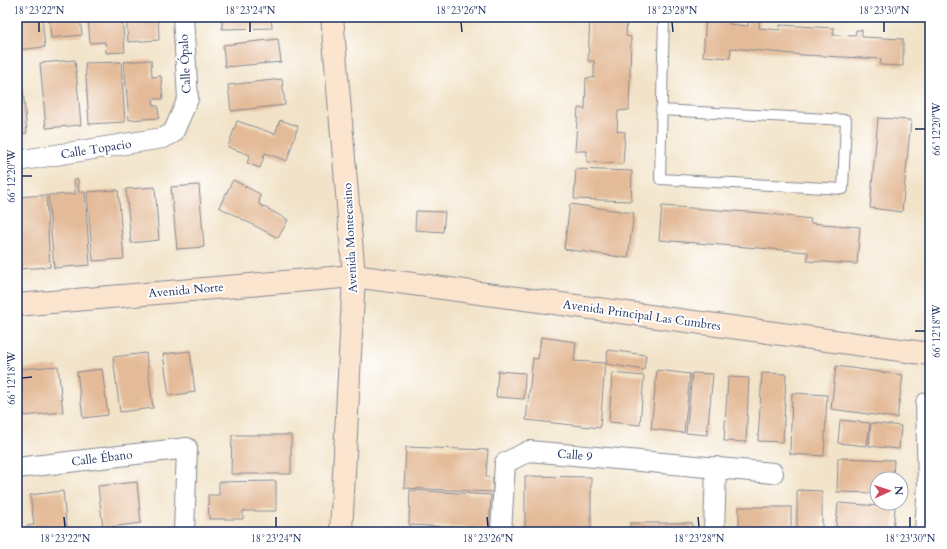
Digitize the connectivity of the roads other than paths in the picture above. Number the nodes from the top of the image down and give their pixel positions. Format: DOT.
graph roads {
  1 [pos="183,17"];
  2 [pos="332,17"];
  3 [pos="664,17"];
  4 [pos="661,110"];
  5 [pos="173,133"];
  6 [pos="17,162"];
  7 [pos="354,276"];
  8 [pos="17,305"];
  9 [pos="930,354"];
  10 [pos="926,403"];
  11 [pos="716,467"];
  12 [pos="17,468"];
  13 [pos="772,473"];
  14 [pos="929,485"];
  15 [pos="184,532"];
  16 [pos="341,532"];
  17 [pos="501,532"];
  18 [pos="714,532"];
  19 [pos="925,532"];
  1 -- 5 [label="street, Calle Ópalo"];
  2 -- 7 [label="street, Avenida Montecasino"];
  3 -- 4 [label="lane"];
  4 -- 4 [label="lane"];
  5 -- 6 [label="street, Calle Topacio"];
  7 -- 8 [label="street, Avenida Norte"];
  7 -- 9 [label="street, Avenida Principal Las Cumbres"];
  7 -- 16 [label="street, Avenida Montecasino"];
  10 -- 14 [label="street"];
  11 -- 13 [label="street"];
  11 -- 17 [label="street, Calle 9"];
  11 -- 18 [label="street"];
  12 -- 15 [label="street, Calle Ébano"];
  14 -- 19 [label="street"];
}
